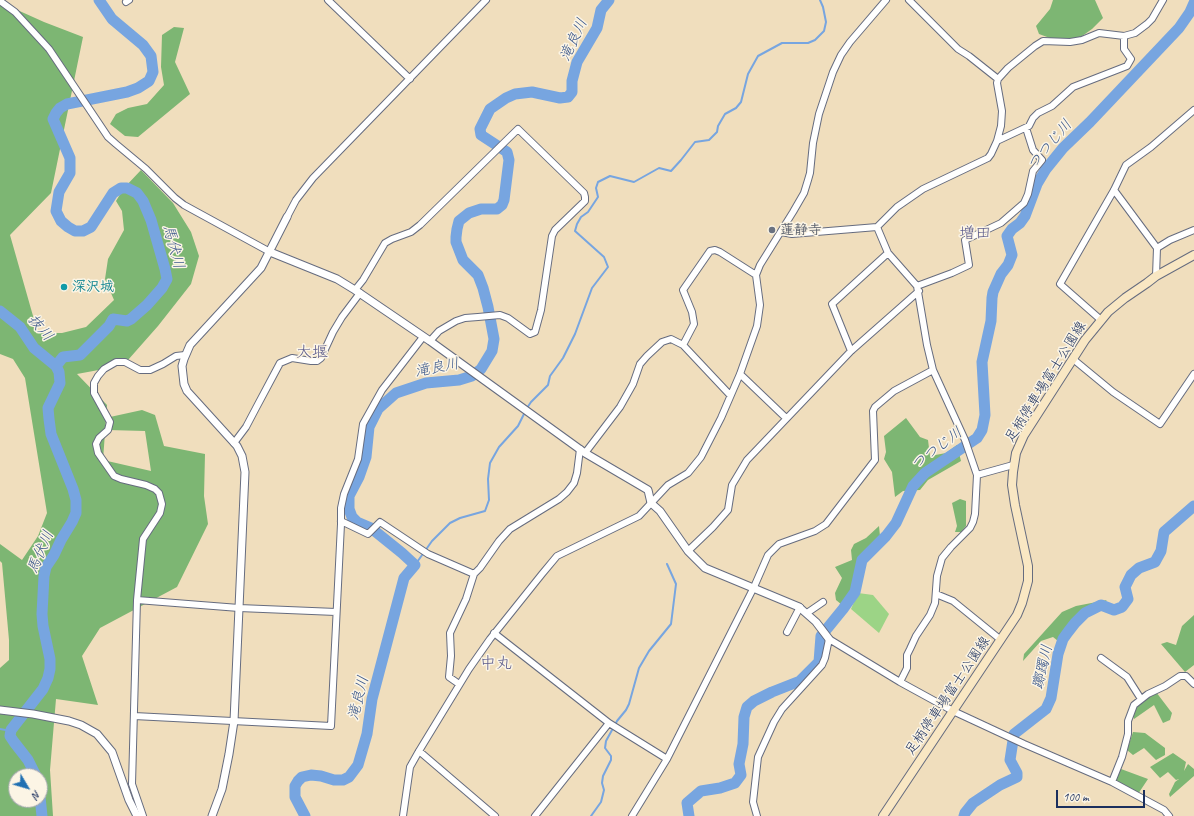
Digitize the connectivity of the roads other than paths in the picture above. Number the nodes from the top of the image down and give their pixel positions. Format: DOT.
graph roads {
  1 [pos="328,0"];
  2 [pos="486,0"];
  3 [pos="886,0"];
  4 [pos="909,0"];
  5 [pos="1163,0"];
  6 [pos="0,1"];
  7 [pos="1124,36"];
  8 [pos="410,79"];
  9 [pos="998,79"];
  10 [pos="1194,110"];
  11 [pos="1026,128"];
  12 [pos="997,141"];
  13 [pos="1114,190"];
  14 [pos="287,217"];
  15 [pos="877,227"];
  16 [pos="1194,230"];
  17 [pos="781,232"];
  18 [pos="1157,248"];
  19 [pos="270,252"];
  20 [pos="888,253"];
  21 [pos="1194,255"];
  22 [pos="756,275"];
  23 [pos="1156,276"];
  24 [pos="918,289"];
  25 [pos="358,291"];
  26 [pos="1101,320"];
  27 [pos="423,337"];
  28 [pos="430,341"];
  29 [pos="683,345"];
  30 [pos="851,351"];
  31 [pos="185,355"];
  32 [pos="1073,359"];
  33 [pos="933,370"];
  34 [pos="740,374"];
  35 [pos="1194,374"];
  36 [pos="730,395"];
  37 [pos="786,418"];
  38 [pos="234,443"];
  39 [pos="582,451"];
  40 [pos="1013,466"];
  41 [pos="978,475"];
  42 [pos="651,503"];
  43 [pos="341,521"];
  44 [pos="688,551"];
  45 [pos="474,574"];
  46 [pos="754,587"];
  47 [pos="936,594"];
  48 [pos="137,600"];
  49 [pos="823,602"];
  50 [pos="800,607"];
  51 [pos="239,608"];
  52 [pos="336,612"];
  53 [pos="807,613"];
  54 [pos="787,632"];
  55 [pos="494,633"];
  56 [pos="826,635"];
  57 [pos="1001,640"];
  58 [pos="1101,658"];
  59 [pos="900,682"];
  60 [pos="459,684"];
  61 [pos="1194,684"];
  62 [pos="1141,699"];
  63 [pos="0,710"];
  64 [pos="953,711"];
  65 [pos="134,716"];
  66 [pos="234,721"];
  67 [pos="609,722"];
  68 [pos="419,750"];
  69 [pos="667,759"];
  70 [pos="1112,782"];
  71 [pos="137,816"];
  72 [pos="143,816"];
  73 [pos="212,816"];
  74 [pos="403,816"];
  75 [pos="495,816"];
  76 [pos="535,816"];
  77 [pos="632,816"];
  78 [pos="757,816"];
  79 [pos="883,816"];
  80 [pos="1169,816"];
  1 -- 8 [label="street"];
  2 -- 8 [label="street"];
  3 -- 17 [label="street"];
  4 -- 9 [label="street"];
  5 -- 7 [label="street"];
  6 -- 19 [label="street"];
  7 -- 9 [label="street"];
  7 -- 11 [label="street"];
  8 -- 14 [label="street"];
  9 -- 12 [label="street"];
  10 -- 13 [label="street"];
  11 -- 12 [label="street"];
  11 -- 24 [label="street"];
  12 -- 15 [label="street"];
  13 -- 18 [label="street"];
  13 -- 26 [label="street"];
  14 -- 19 [label="street"];
  15 -- 17 [label="street"];
  15 -- 20 [label="street"];
  16 -- 18 [label="street"];
  17 -- 22 [label="street"];
  18 -- 23 [label="street"];
  19 -- 25 [label="street"];
  19 -- 31 [label="street"];
  20 -- 24 [label="street"];
  20 -- 30 [label="street"];
  21 -- 23 [label="main road, 足柄停車場富士公園線"];
  22 -- 29 [label="street"];
  22 -- 34 [label="street"];
  23 -- 26 [label="main road, 足柄停車場富士公園線"];
  24 -- 30 [label="street"];
  24 -- 33 [label="street"];
  25 -- 27 [label="street"];
  25 -- 28 [label="street"];
  25 -- 38 [label="street"];
  26 -- 32 [label="main road, 足柄停車場富士公園線"];
  27 -- 28 [label="street"];
  27 -- 43 [label="street"];
  28 -- 39 [label="street"];
  29 -- 36 [label="street"];
  29 -- 39 [label="street"];
  30 -- 37 [label="street"];
  31 -- 38 [label="street"];
  31 -- 48 [label="street"];
  32 -- 35 [label="street"];
  32 -- 40 [label="main road, 足柄停車場富士公園線"];
  33 -- 41 [label="street"];
  33 -- 46 [label="street"];
  34 -- 36 [label="street"];
  34 -- 37 [label="street"];
  36 -- 42 [label="street"];
  37 -- 44 [label="street"];
  38 -- 51 [label="street"];
  39 -- 42 [label="street"];
  39 -- 45 [label="street"];
  40 -- 41 [label="street"];
  40 -- 57 [label="main road, 足柄停車場富士公園線"];
  41 -- 47 [label="street"];
  42 -- 44 [label="street"];
  42 -- 55 [label="street"];
  43 -- 45 [label="street"];
  43 -- 52 [label="street"];
  44 -- 46 [label="street"];
  45 -- 60 [label="street"];
  46 -- 50 [label="street"];
  46 -- 69 [label="street"];
  47 -- 57 [label="street"];
  47 -- 59 [label="street"];
  48 -- 51 [label="street"];
  48 -- 65 [label="street"];
  49 -- 53 [label="street"];
  50 -- 53 [label="street"];
  50 -- 54 [label="street"];
  51 -- 52 [label="street"];
  51 -- 66 [label="street"];
  52 -- 66 [label="street"];
  53 -- 56 [label="street"];
  55 -- 60 [label="street"];
  55 -- 67 [label="street"];
  56 -- 59 [label="street"];
  56 -- 78 [label="street"];
  57 -- 64 [label="main road, 足柄停車場富士公園線"];
  58 -- 62 [label="street"];
  59 -- 64 [label="street"];
  60 -- 68 [label="street"];
  61 -- 62 [label="street"];
  62 -- 70 [label="street"];
  63 -- 71 [label="street"];
  64 -- 70 [label="street"];
  64 -- 79 [label="main road, 足柄停車場富士公園線"];
  65 -- 66 [label="street"];
  65 -- 72 [label="street"];
  66 -- 73 [label="street"];
  67 -- 69 [label="street"];
  67 -- 76 [label="street"];
  68 -- 74 [label="street"];
  68 -- 75 [label="street"];
  69 -- 77 [label="street"];
  70 -- 80 [label="street"];
}
